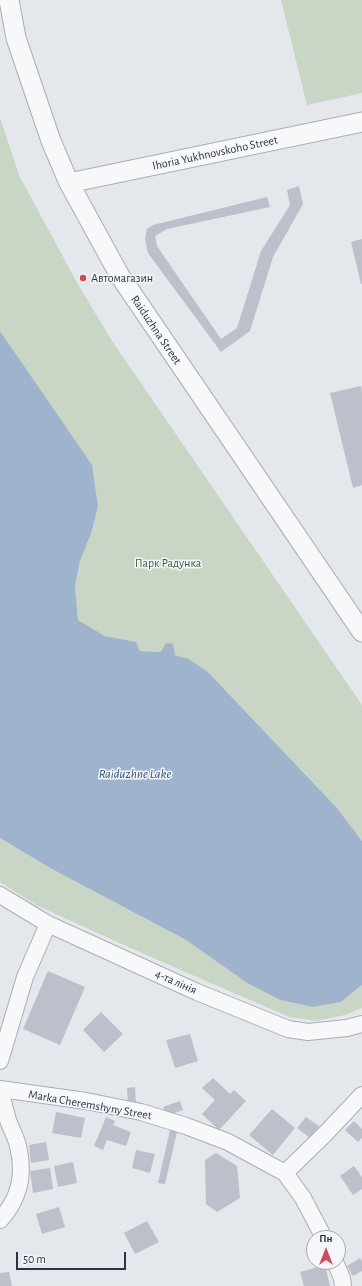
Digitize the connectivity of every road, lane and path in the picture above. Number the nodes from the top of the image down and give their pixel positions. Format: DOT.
graph roads {
  1 [pos="9,0"];
  2 [pos="362,122"];
  3 [pos="69,184"];
  4 [pos="362,632"];
  5 [pos="0,895"];
  6 [pos="48,924"];
  7 [pos="362,1024"];
  8 [pos="0,1061"];
  9 [pos="0,1090"];
  10 [pos="362,1095"];
  11 [pos="285,1173"];
  12 [pos="0,1220"];
  13 [pos="320,1230"];
  14 [pos="338,1270"];
  15 [pos="343,1286"];
  1 -- 3 [label="street, Raiduzhna Street"];
  2 -- 3 [label="street, Ihoria Yukhnovskoho Street"];
  3 -- 4 [label="street, Raiduzhna Street"];
  5 -- 6 [label="street, 4-та лінія"];
  6 -- 7 [label="street, 4-та лінія"];
  6 -- 8 [label="street"];
  9 -- 11 [label="street, Marka Cheremshyny Street"];
  9 -- 12 [label="street"];
  10 -- 11 [label="street"];
  11 -- 13 [label="street, Marka Cheremshyny Street"];
  14 -- 15 [label="street"];
}
